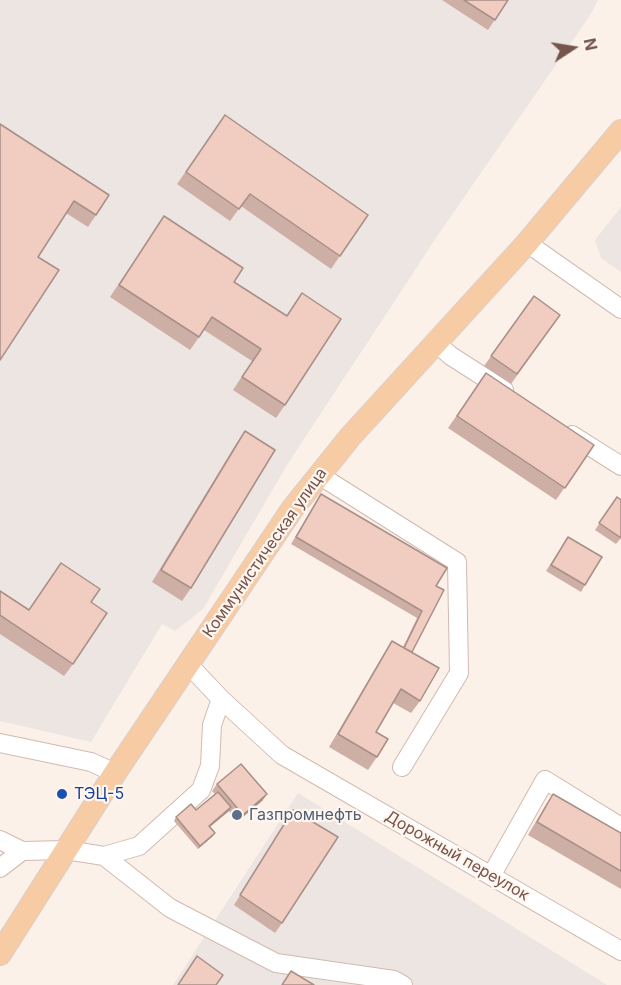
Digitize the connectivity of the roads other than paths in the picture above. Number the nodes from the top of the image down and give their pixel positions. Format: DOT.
graph roads {
  1 [pos="621,131"];
  2 [pos="527,243"];
  3 [pos="621,309"];
  4 [pos="435,342"];
  5 [pos="521,402"];
  6 [pos="561,428"];
  7 [pos="621,466"];
  8 [pos="319,475"];
  9 [pos="188,664"];
  10 [pos="221,699"];
  11 [pos="0,743"];
  12 [pos="402,767"];
  13 [pos="115,773"];
  14 [pos="621,827"];
  15 [pos="0,840"];
  16 [pos="66,850"];
  17 [pos="22,851"];
  18 [pos="104,856"];
  19 [pos="0,868"];
  20 [pos="491,876"];
  21 [pos="621,951"];
  22 [pos="0,954"];
  23 [pos="403,985"];
  1 -- 2 [label="main road, Коммунистическая улица"];
  2 -- 3 [label="street"];
  2 -- 4 [label="main road, Коммунистическая улица"];
  4 -- 5 [label="street"];
  4 -- 8 [label="main road, Коммунистическая улица"];
  6 -- 7 [label="street"];
  8 -- 9 [label="main road, Коммунистическая улица"];
  8 -- 12 [label="street"];
  9 -- 10 [label="street, Дорожный переулок"];
  9 -- 13 [label="main road, Коммунистическая улица"];
  10 -- 18 [label="street"];
  10 -- 20 [label="street, Дорожный переулок"];
  11 -- 13 [label="street"];
  13 -- 16 [label="main road, Коммунистическая улица"];
  14 -- 20 [label="street"];
  15 -- 17 [label="street"];
  16 -- 17 [label="street"];
  16 -- 18 [label="street"];
  16 -- 22 [label="main road, Коммунистическая улица"];
  17 -- 19 [label="street"];
  18 -- 23 [label="street"];
  20 -- 21 [label="street, Дорожный переулок"];
}
